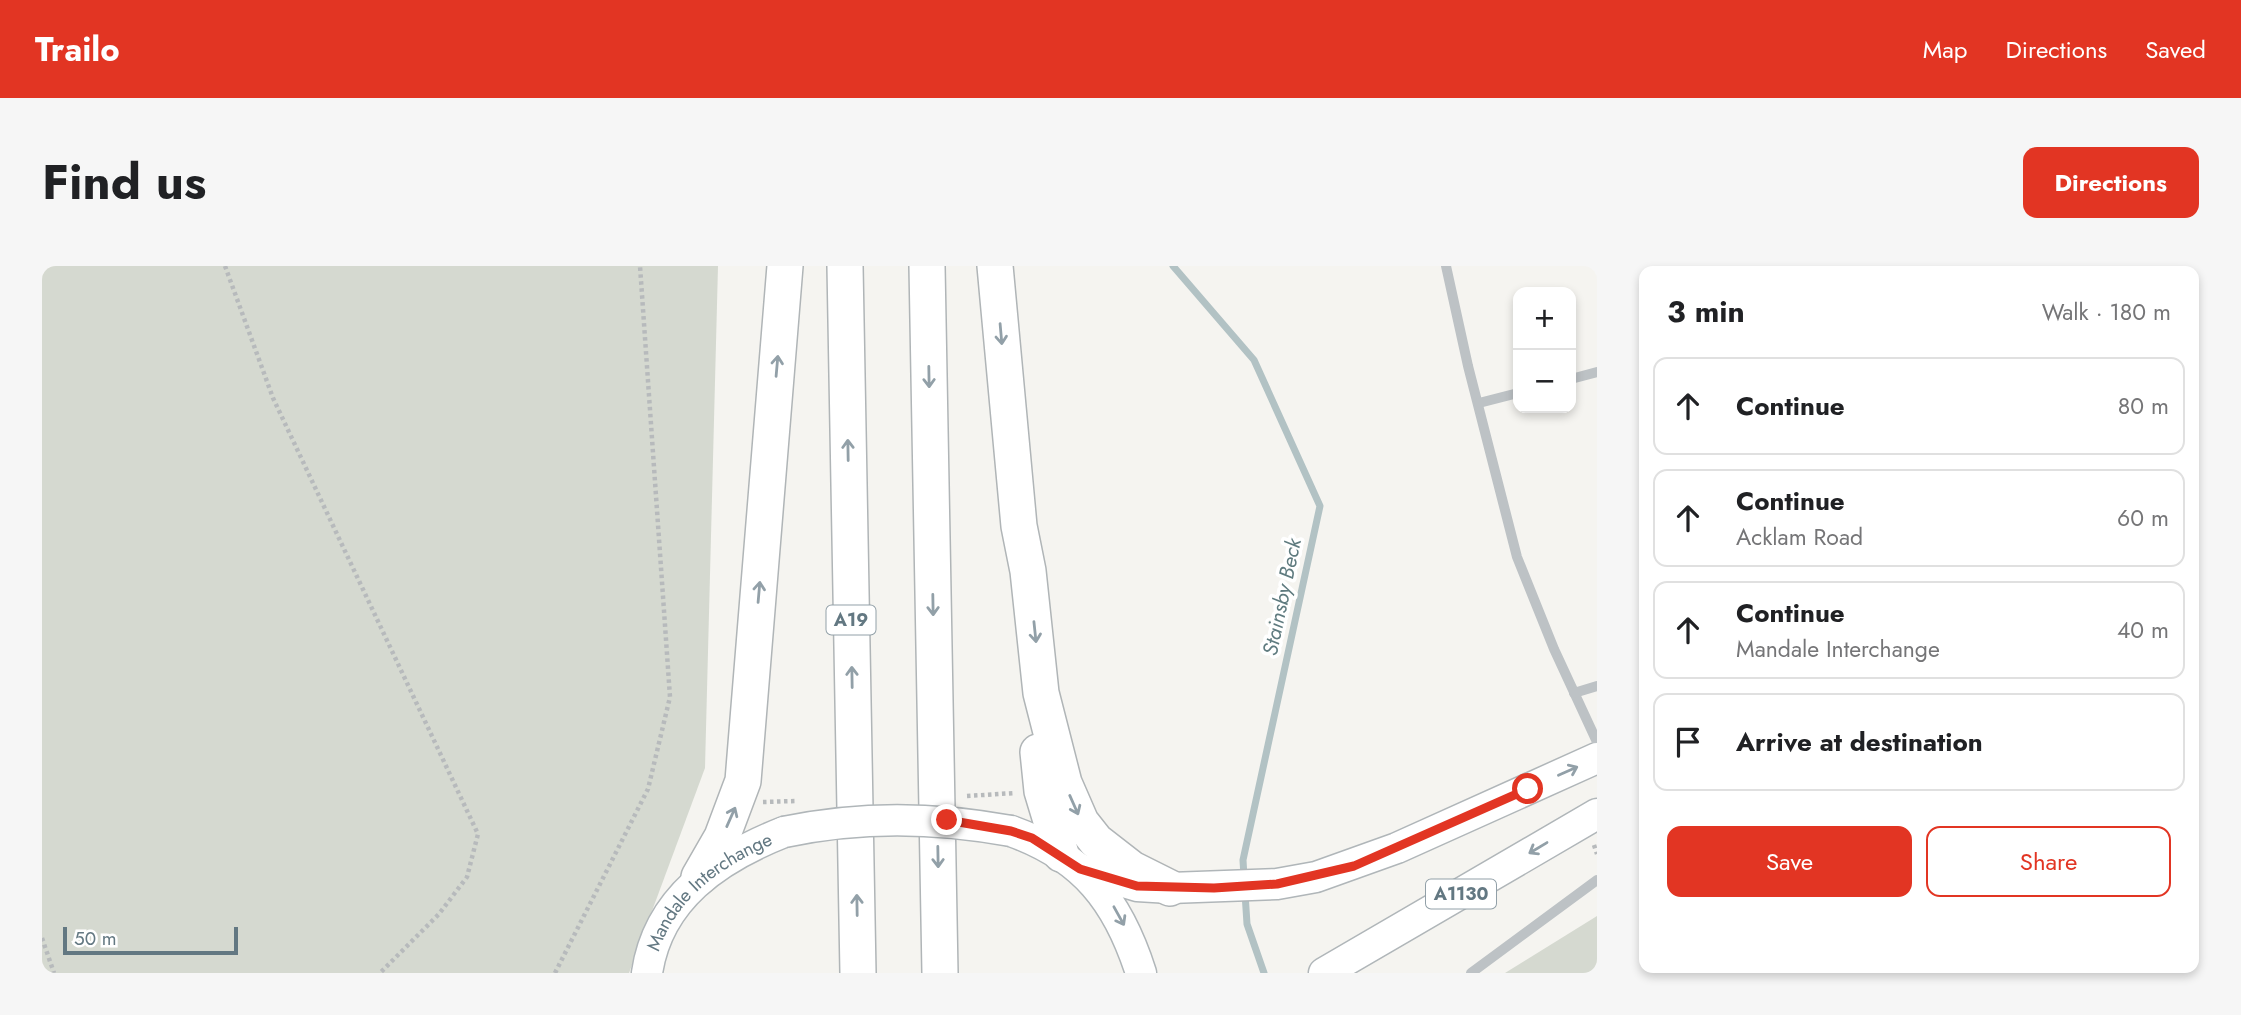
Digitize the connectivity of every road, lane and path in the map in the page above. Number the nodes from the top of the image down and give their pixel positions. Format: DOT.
graph roads {
  1 [pos="225,266"];
  2 [pos="640,266"];
  3 [pos="785,266"];
  4 [pos="845,266"];
  5 [pos="927,266"];
  6 [pos="995,266"];
  7 [pos="1447,266"];
  8 [pos="1597,372"];
  9 [pos="1576,378"];
  10 [pos="1513,394"];
  11 [pos="1479,403"];
  12 [pos="1597,686"];
  13 [pos="1041,693"];
  14 [pos="1574,694"];
  15 [pos="1597,741"];
  16 [pos="1597,758"];
  17 [pos="807,801"];
  18 [pos="737,802"];
  19 [pos="1597,814"];
  20 [pos="1070,861"];
  21 [pos="699,877"];
  22 [pos="1597,880"];
  23 [pos="1170,888"];
  24 [pos="42,938"];
  25 [pos="54,973"];
  26 [pos="380,973"];
  27 [pos="555,973"];
  28 [pos="648,973"];
  29 [pos="858,973"];
  30 [pos="940,973"];
  31 [pos="1141,973"];
  32 [pos="1324,973"];
  33 [pos="1471,973"];
  1 -- 26 [label="path"];
  2 -- 27 [label="path"];
  18 -- 3 [label="highway, one-way"];
  29 -- 4 [label="highway, A19, one-way"];
  5 -- 30 [label="highway, one-way"];
  6 -- 13 [label="highway, one-way"];
  7 -- 11 [label="lane"];
  8 -- 9 [label="lane"];
  10 -- 11 [label="lane"];
  11 -- 14 [label="lane"];
  12 -- 14 [label="lane"];
  13 -- 20 [label="highway"];
  13 -- 23 [label="highway, one-way"];
  14 -- 15 [label="lane"];
  23 -- 16 [label="main road, one-way"];
  17 -- 18 [label="path"];
  21 -- 18 [label="highway, one-way"];
  19 -- 32 [label="main road, A1130, one-way"];
  20 -- 21 [label="main road, Mandale Interchange, bridge"];
  20 -- 23 [label="main road"];
  20 -- 31 [label="main road, Mandale Interchange, one-way"];
  21 -- 28 [label="main road, Mandale Interchange"];
  22 -- 33 [label="lane"];
  24 -- 25 [label="path"];
}
